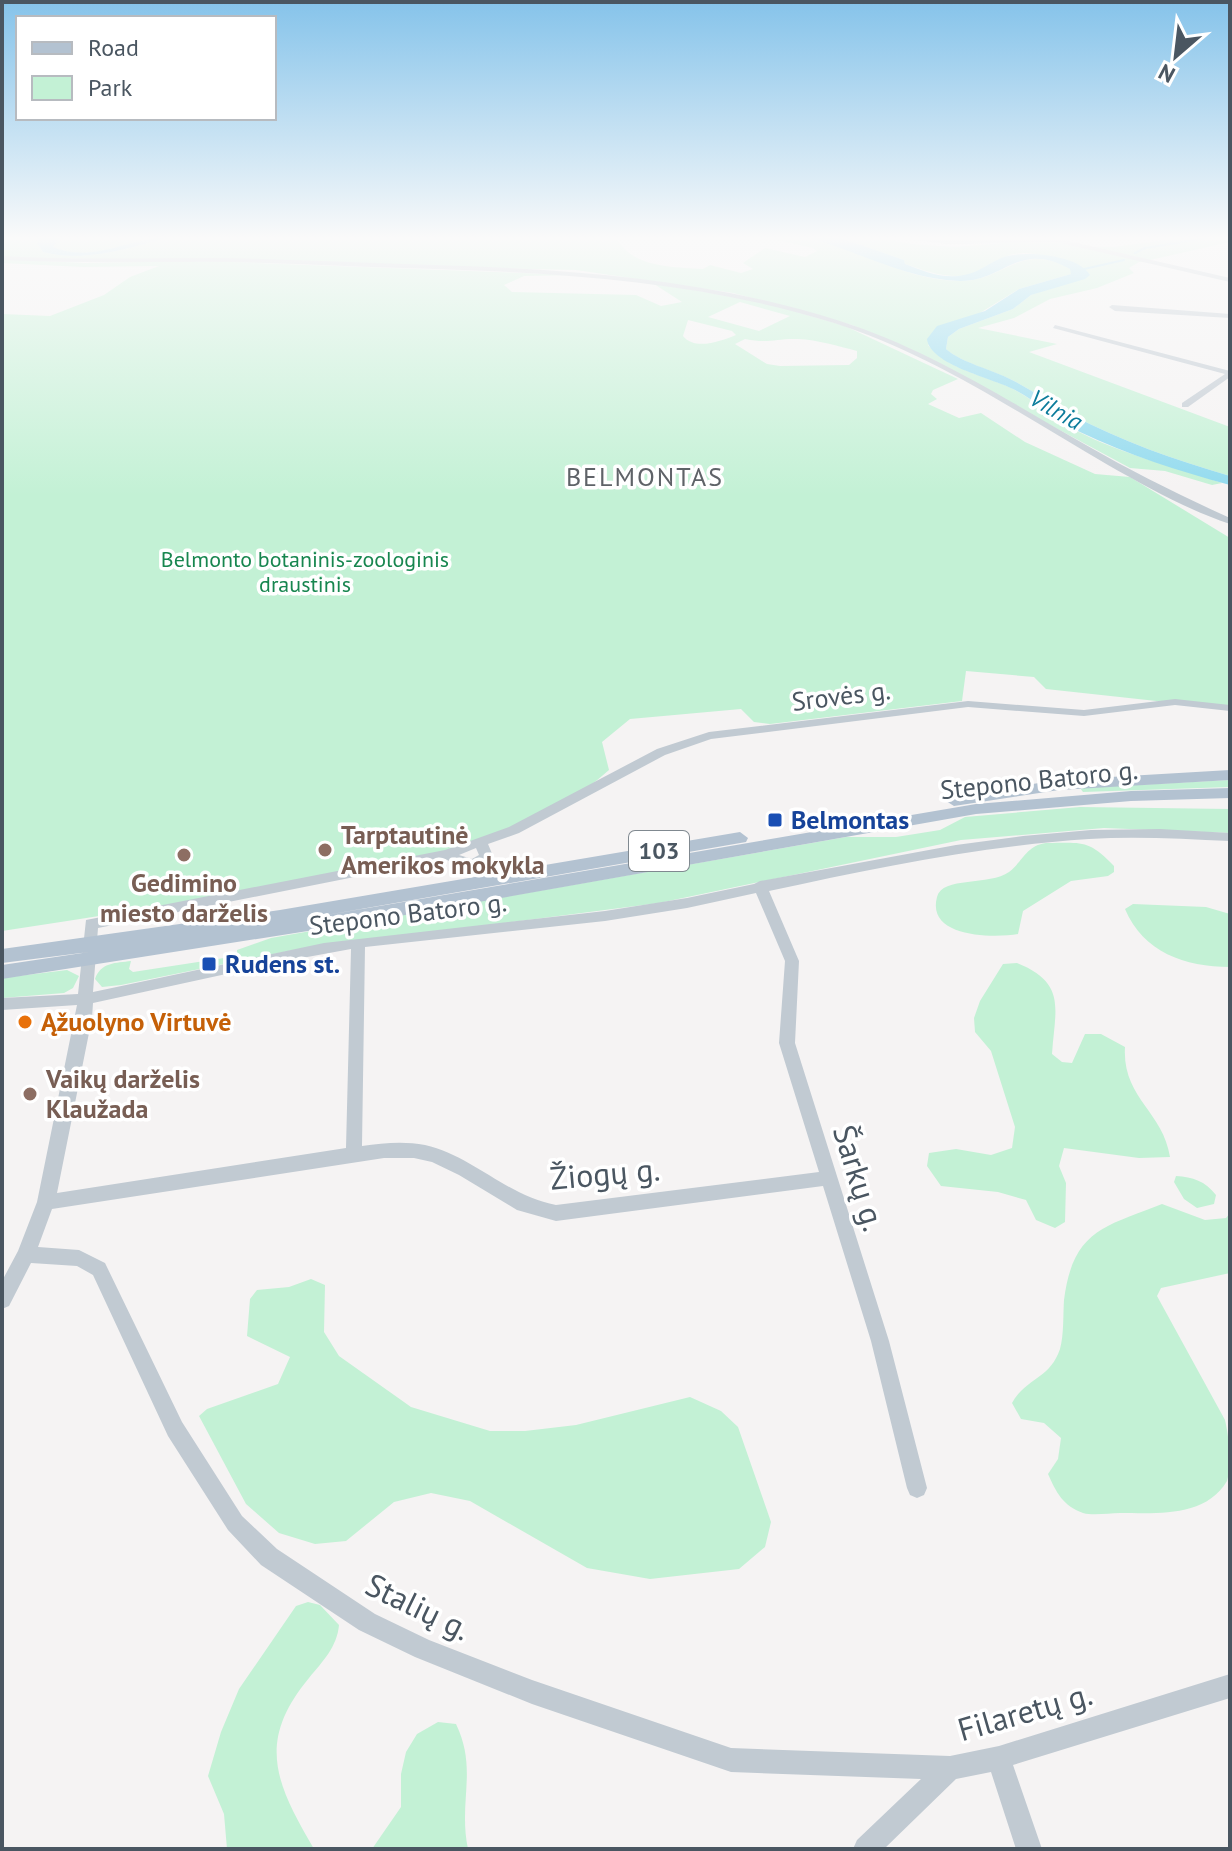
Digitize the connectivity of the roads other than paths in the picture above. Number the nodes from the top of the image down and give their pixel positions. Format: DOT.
graph roads {
  1 [pos="841,323"];
  2 [pos="1055,327"];
  3 [pos="1230,374"];
  4 [pos="1185,405"];
  5 [pos="1230,521"];
  6 [pos="1230,708"];
  7 [pos="1230,775"];
  8 [pos="1230,793"];
  9 [pos="1076,800"];
  10 [pos="1230,804"];
  11 [pos="1230,837"];
  12 [pos="760,886"];
  13 [pos="358,943"];
  14 [pos="90,953"];
  15 [pos="2,956"];
  16 [pos="2,972"];
  17 [pos="87,998"];
  18 [pos="2,1004"];
  19 [pos="354,1154"];
  20 [pos="827,1178"];
  21 [pos="46,1202"];
  22 [pos="26,1254"];
  23 [pos="2,1300"];
  24 [pos="917,1488"];
  25 [pos="1230,1686"];
  26 [pos="999,1758"];
  27 [pos="950,1768"];
  28 [pos="866,1849"];
  29 [pos="1029,1849"];
  1 -- 5 [label="street"];
  2 -- 3 [label="street"];
  3 -- 4 [label="street"];
  6 -- 14 [label="street, Srovės g."];
  7 -- 14 [label="main road, Stepono Batoro g. / 103"];
  8 -- 9 [label="main road, Stepono Batoro g."];
  9 -- 10 [label="main road, 103"];
  9 -- 14 [label="main road, Stepono Batoro g. / 103"];
  11 -- 12 [label="street, Stepono Batoro g."];
  12 -- 13 [label="street, Stepono Batoro g."];
  12 -- 20 [label="street, Šarkų g."];
  13 -- 17 [label="street, Stepono Batoro g."];
  13 -- 19 [label="street"];
  14 -- 15 [label="main road, Stepono Batoro g. / 103"];
  14 -- 16 [label="main road, Stepono Batoro g. / 103"];
  14 -- 17 [label="street"];
  17 -- 18 [label="street, Stepono Batoro g."];
  17 -- 21 [label="street"];
  19 -- 20 [label="street, Žiogų g."];
  19 -- 21 [label="street, Žiogų g."];
  20 -- 24 [label="street, Šarkų g."];
  21 -- 22 [label="street"];
  22 -- 23 [label="street"];
  22 -- 27 [label="street, Stalių g."];
  25 -- 26 [label="street, Filaretų g."];
  26 -- 27 [label="street, Filaretų g."];
  26 -- 29 [label="street"];
  27 -- 28 [label="street, Filaretų g."];
}
